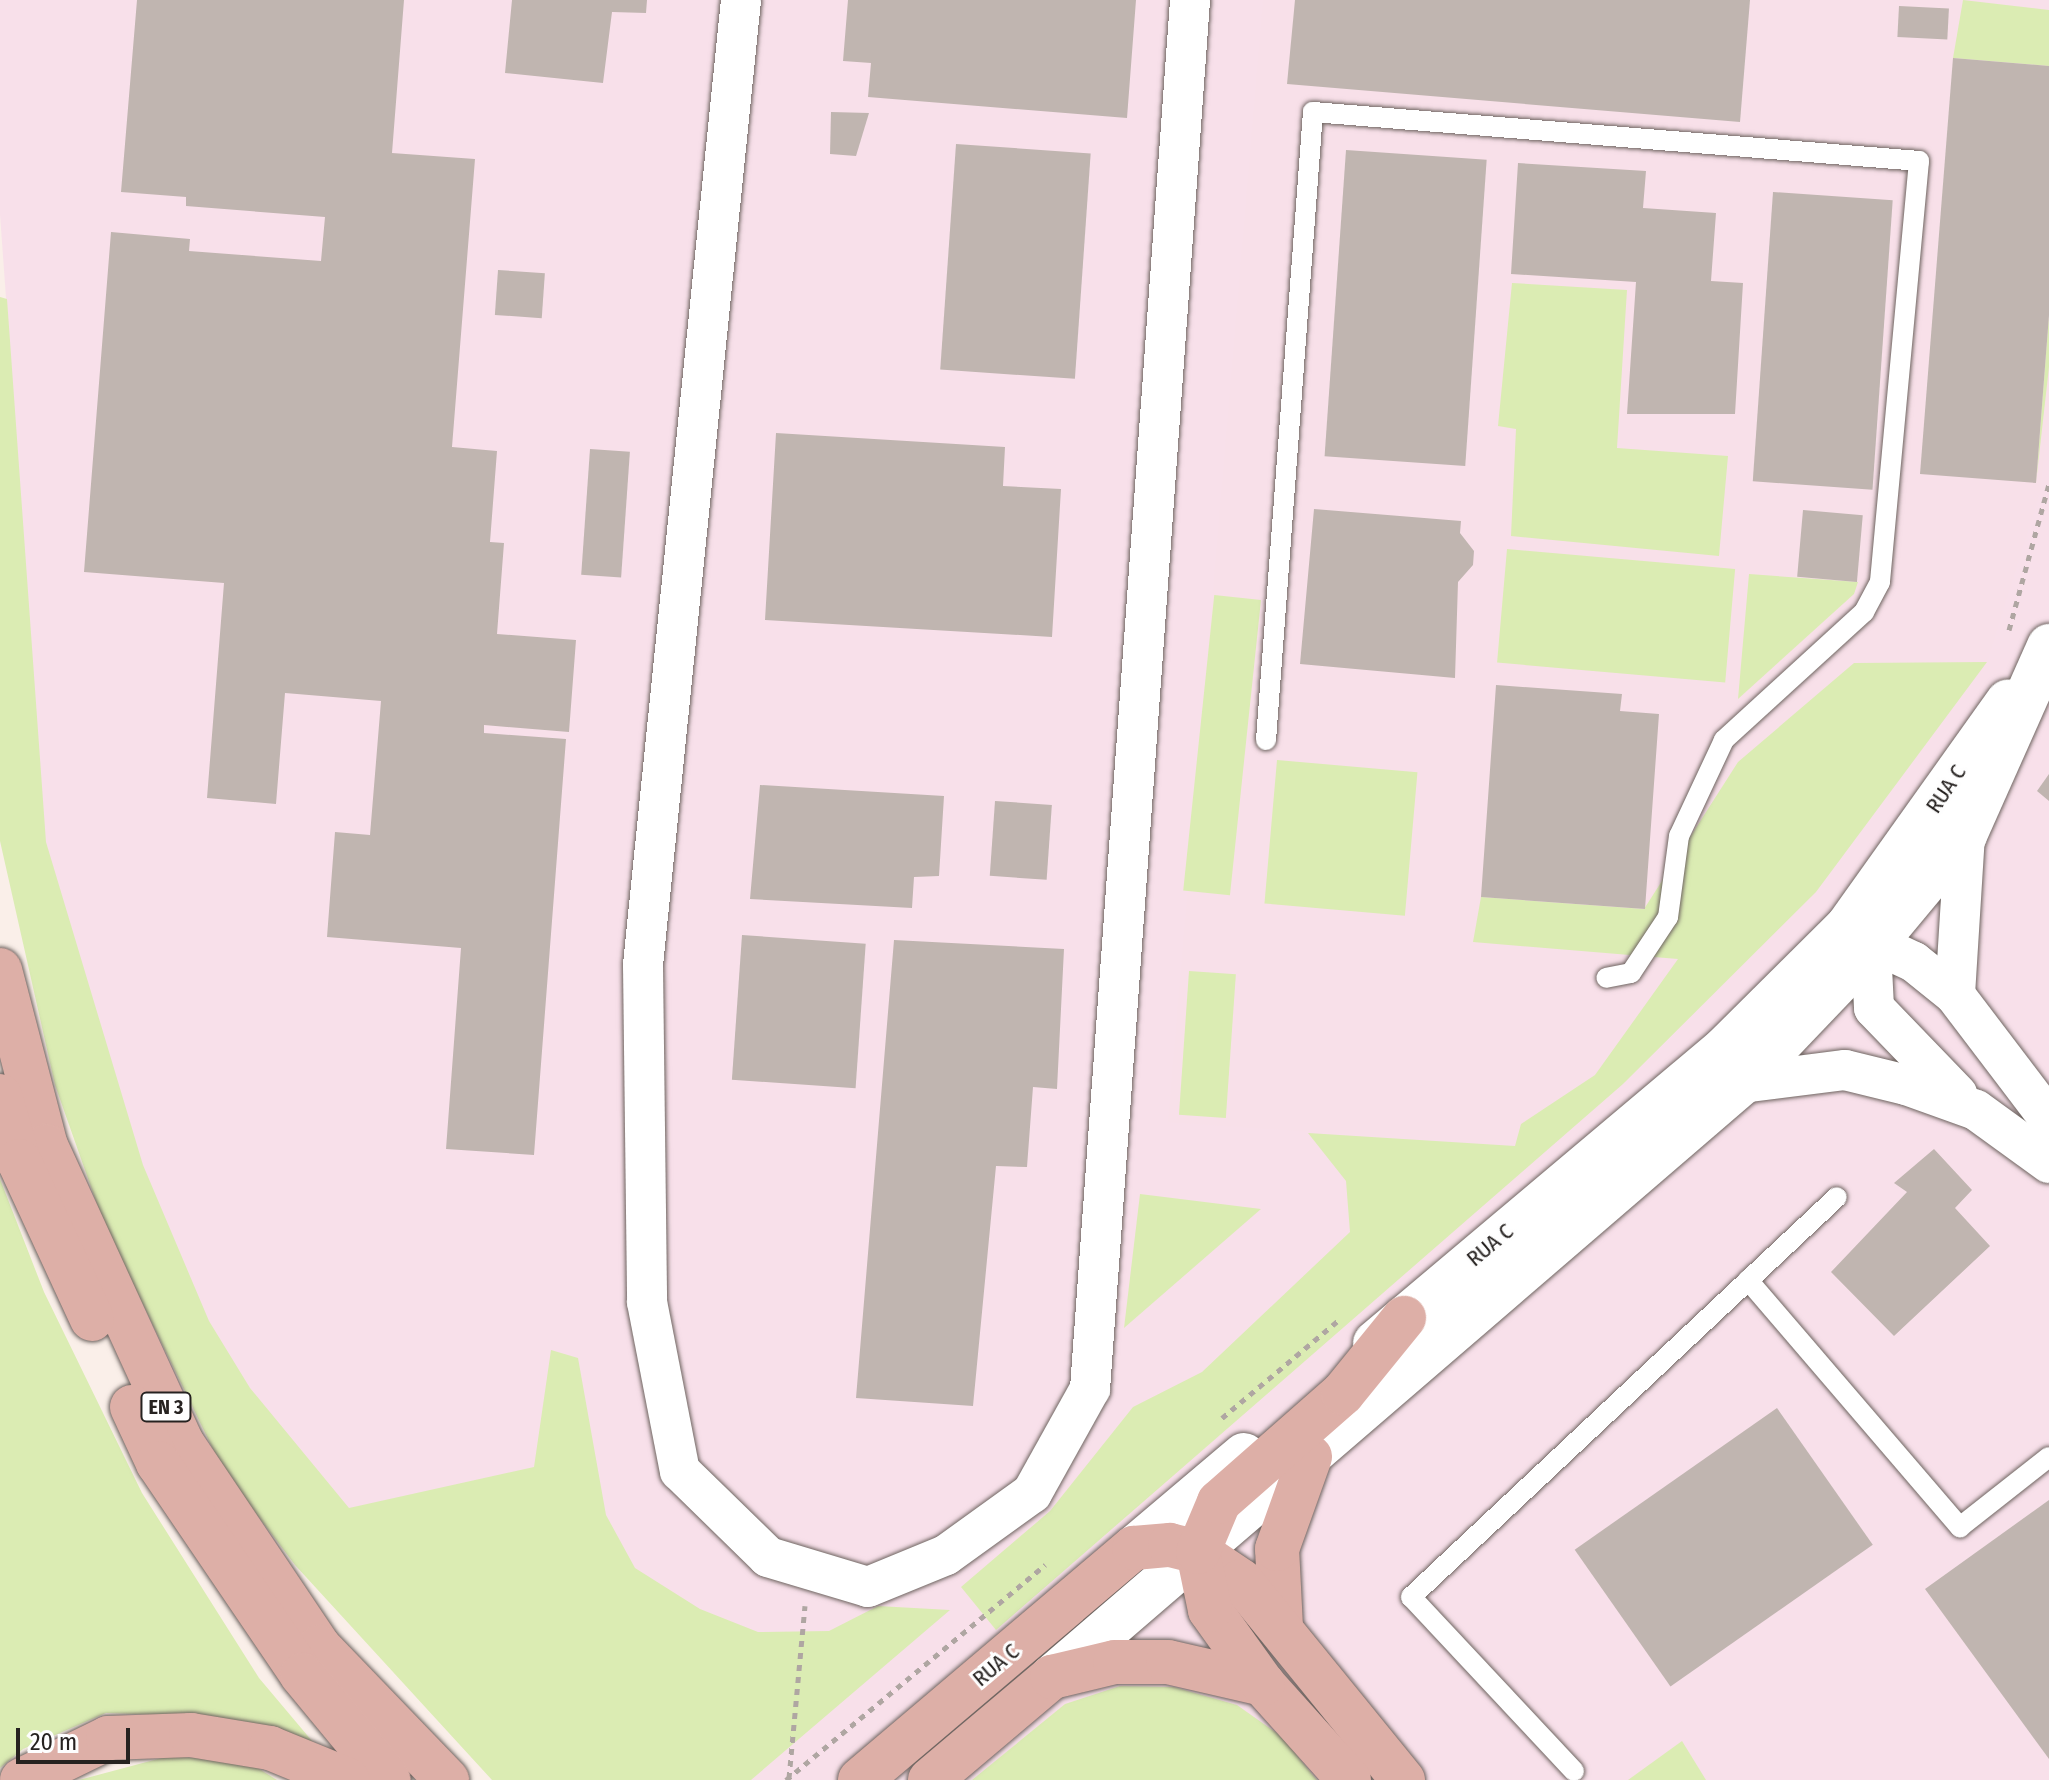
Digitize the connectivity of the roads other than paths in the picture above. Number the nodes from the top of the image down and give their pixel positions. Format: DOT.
graph roads {
  1 [pos="741,0"];
  2 [pos="1190,0"];
  3 [pos="2049,645"];
  4 [pos="1266,740"];
  5 [pos="1965,835"];
  6 [pos="1859,938"];
  7 [pos="0,970"];
  8 [pos="1606,978"];
  9 [pos="1955,995"];
  10 [pos="1742,1083"];
  11 [pos="0,1096"];
  12 [pos="1976,1110"];
  13 [pos="2049,1119"];
  14 [pos="2049,1163"];
  15 [pos="1837,1197"];
  16 [pos="1748,1280"];
  17 [pos="1404,1318"];
  18 [pos="1310,1457"];
  19 [pos="2049,1457"];
  20 [pos="1134,1548"];
  21 [pos="1198,1552"];
  22 [pos="1281,1627"];
  23 [pos="1052,1677"];
  24 [pos="1263,1684"];
  25 [pos="1574,1771"];
  26 [pos="22,1780"];
  27 [pos="348,1780"];
  28 [pos="389,1780"];
  29 [pos="447,1780"];
  30 [pos="860,1780"];
  31 [pos="930,1780"];
  32 [pos="1349,1780"];
  33 [pos="1403,1780"];
  1 -- 2 [label="street"];
  3 -- 5 [label="street, RUA C"];
  3 -- 6 [label="street, RUA C"];
  4 -- 8 [label="lane"];
  5 -- 6 [label="street, RUA C"];
  5 -- 9 [label="street"];
  6 -- 9 [label="street"];
  6 -- 10 [label="street, RUA C"];
  6 -- 12 [label="street"];
  6 -- 17 [label="street, RUA C"];
  7 -- 29 [label="main road, EN 3"];
  9 -- 13 [label="street"];
  10 -- 12 [label="street"];
  10 -- 18 [label="street, RUA C"];
  11 -- 28 [label="main road, EN 3"];
  12 -- 14 [label="street"];
  15 -- 16 [label="lane"];
  16 -- 19 [label="lane"];
  16 -- 25 [label="lane"];
  17 -- 20 [label="street, RUA C"];
  17 -- 21 [label="main road"];
  18 -- 21 [label="street, RUA C"];
  18 -- 22 [label="main road"];
  20 -- 21 [label="main road"];
  20 -- 30 [label="main road, RUA C"];
  21 -- 22 [label="main road"];
  21 -- 23 [label="street, RUA C"];
  21 -- 24 [label="main road"];
  22 -- 33 [label="main road"];
  23 -- 24 [label="main road"];
  23 -- 31 [label="main road, RUA C"];
  24 -- 32 [label="main road"];
  26 -- 27 [label="main road"];
}
